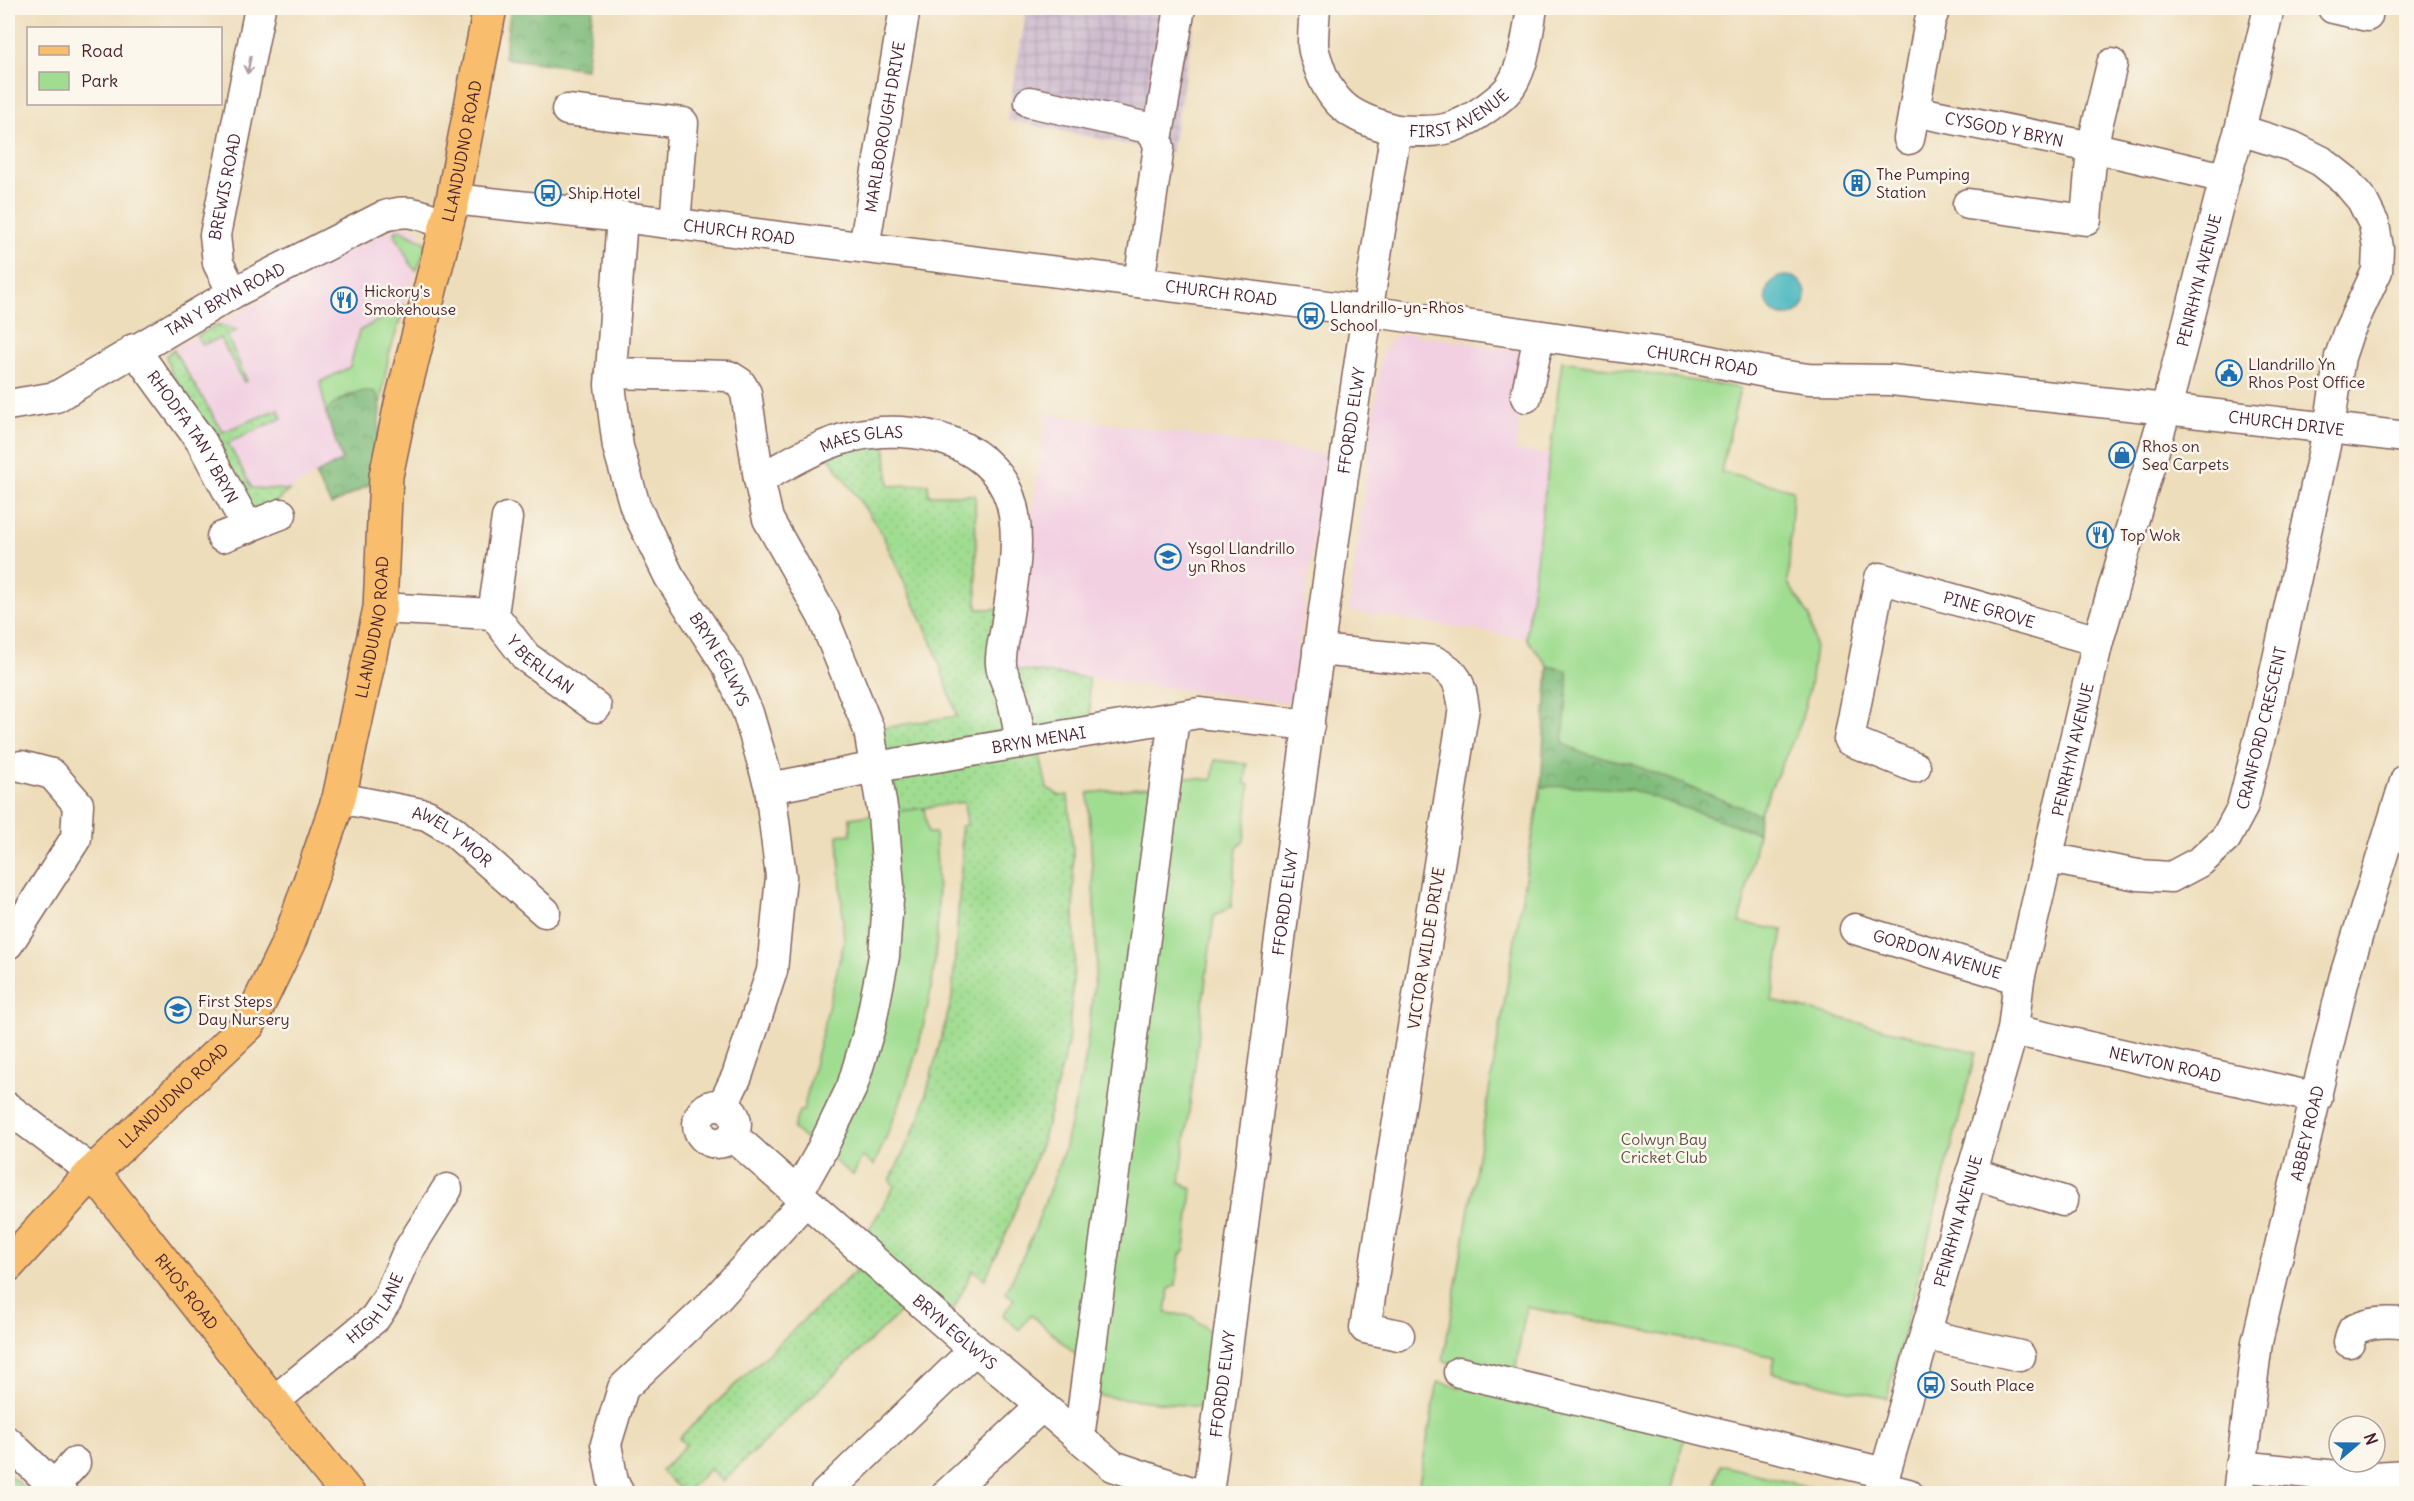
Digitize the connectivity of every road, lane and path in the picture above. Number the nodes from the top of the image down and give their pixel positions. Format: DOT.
graph roads {
  1 [pos="260,8"];
  2 [pos="490,8"];
  3 [pos="905,8"];
  4 [pos="1180,8"];
  5 [pos="1315,8"];
  6 [pos="1533,8"];
  7 [pos="1935,8"];
  8 [pos="2269,8"];
  9 [pos="2333,8"];
  10 [pos="2367,16"];
  11 [pos="2112,64"];
  12 [pos="1030,102"];
  13 [pos="567,110"];
  14 [pos="1396,130"];
  15 [pos="2240,130"];
  16 [pos="1157,140"];
  17 [pos="2092,147"];
  18 [pos="2225,178"];
  19 [pos="1968,204"];
  20 [pos="450,212"];
  21 [pos="622,217"];
  22 [pos="675,224"];
  23 [pos="864,247"];
  24 [pos="1139,282"];
  25 [pos="233,293"];
  26 [pos="1367,311"];
  27 [pos="1539,336"];
  28 [pos="134,349"];
  29 [pos="611,373"];
  30 [pos="1526,397"];
  31 [pos="8,405"];
  32 [pos="2166,409"];
  33 [pos="2330,427"];
  34 [pos="2406,437"];
  35 [pos="759,478"];
  36 [pos="281,514"];
  37 [pos="507,518"];
  38 [pos="380,608"];
  39 [pos="493,614"];
  40 [pos="2098,641"];
  41 [pos="1318,650"];
  42 [pos="596,707"];
  43 [pos="1174,718"];
  44 [pos="1309,725"];
  45 [pos="1021,743"];
  46 [pos="21,766"];
  47 [pos="876,767"];
  48 [pos="1915,767"];
  49 [pos="2406,779"];
  50 [pos="770,788"];
  51 [pos="339,798"];
  52 [pos="2048,858"];
  53 [pos="545,912"];
  54 [pos="1855,928"];
  55 [pos="8,944"];
  56 [pos="2019,979"];
  57 [pos="2013,1030"];
  58 [pos="2317,1098"];
  59 [pos="8,1108"];
  60 [pos="93,1172"];
  61 [pos="1971,1173"];
  62 [pos="447,1189"];
  63 [pos="801,1197"];
  64 [pos="2063,1201"];
  65 [pos="8,1264"];
  66 [pos="2406,1323"];
  67 [pos="1398,1335"];
  68 [pos="1927,1335"];
  69 [pos="2349,1342"];
  70 [pos="974,1350"];
  71 [pos="2020,1356"];
  72 [pos="1459,1372"];
  73 [pos="273,1402"];
  74 [pos="1042,1406"];
  75 [pos="1079,1438"];
  76 [pos="8,1442"];
  77 [pos="75,1463"];
  78 [pos="2406,1475"];
  79 [pos="2239,1480"];
  80 [pos="1888,1487"];
  81 [pos="58,1490"];
  82 [pos="348,1494"];
  83 [pos="620,1494"];
  84 [pos="825,1494"];
  85 [pos="947,1494"];
  86 [pos="1197,1494"];
  87 [pos="1208,1494"];
  1 -- 25 [label="street, BREWIS ROAD, one-way"];
  2 -- 20 [label="main road, LLANDUDNO ROAD"];
  3 -- 23 [label="street, MARLBOROUGH DRIVE"];
  4 -- 16 [label="street"];
  5 -- 14 [label="street"];
  6 -- 14 [label="street, FIRST AVENUE"];
  7 -- 17 [label="street, CYSGOD Y BRYN"];
  8 -- 15 [label="street, PENRHYN AVENUE"];
  9 -- 10 [label="street"];
  11 -- 17 [label="street"];
  12 -- 16 [label="street"];
  13 -- 22 [label="street"];
  14 -- 26 [label="street, FIRST AVENUE"];
  15 -- 18 [label="street, PENRHYN AVENUE"];
  15 -- 33 [label="street, CRANFORD CRESCENT"];
  16 -- 24 [label="street"];
  17 -- 18 [label="street, CYSGOD Y BRYN"];
  17 -- 19 [label="street"];
  18 -- 32 [label="street, PENRHYN AVENUE"];
  20 -- 21 [label="street, CHURCH ROAD"];
  20 -- 25 [label="street, TAN Y BRYN ROAD"];
  20 -- 38 [label="main road, LLANDUDNO ROAD"];
  21 -- 22 [label="street, CHURCH ROAD"];
  21 -- 29 [label="street, BRYN EGLWYS"];
  22 -- 23 [label="street, CHURCH ROAD"];
  23 -- 24 [label="street, CHURCH ROAD"];
  24 -- 26 [label="street, CHURCH ROAD"];
  25 -- 28 [label="street, TAN Y BRYN ROAD"];
  26 -- 27 [label="street, CHURCH ROAD"];
  26 -- 41 [label="street, FFORDD ELWY"];
  27 -- 30 [label="street"];
  27 -- 32 [label="street, CHURCH ROAD"];
  28 -- 31 [label="street, TAN Y BRYN ROAD"];
  28 -- 36 [label="street, RHODFA TAN Y BRYN"];
  29 -- 35 [label="street"];
  29 -- 50 [label="street, BRYN EGLWYS"];
  32 -- 33 [label="street, CHURCH DRIVE"];
  32 -- 40 [label="street, PENRHYN AVENUE"];
  33 -- 34 [label="street, CHURCH DRIVE"];
  33 -- 52 [label="street, CRANFORD CRESCENT"];
  35 -- 45 [label="street, MAES GLAS"];
  35 -- 47 [label="street"];
  37 -- 39 [label="street"];
  38 -- 39 [label="street"];
  38 -- 51 [label="main road, LLANDUDNO ROAD"];
  39 -- 42 [label="street, Y BERLLAN"];
  40 -- 48 [label="street, PINE GROVE"];
  40 -- 52 [label="street, PENRHYN AVENUE"];
  41 -- 44 [label="street, FFORDD ELWY"];
  41 -- 67 [label="street, VICTOR WILDE DRIVE"];
  43 -- 44 [label="street, BRYN MENAI"];
  43 -- 45 [label="street, BRYN MENAI"];
  43 -- 75 [label="street"];
  44 -- 87 [label="street, FFORDD ELWY"];
  45 -- 47 [label="street, BRYN MENAI"];
  46 -- 55 [label="street"];
  47 -- 50 [label="street, BRYN MENAI"];
  47 -- 63 [label="street"];
  49 -- 58 [label="street, ABBEY ROAD"];
  50 -- 63 [label="street, BRYN EGLWYS"];
  51 -- 53 [label="street, AWEL Y MOR"];
  51 -- 60 [label="main road, LLANDUDNO ROAD"];
  52 -- 56 [label="street, PENRHYN AVENUE"];
  54 -- 56 [label="street, GORDON AVENUE"];
  56 -- 57 [label="street, PENRHYN AVENUE"];
  57 -- 58 [label="street, NEWTON ROAD"];
  57 -- 61 [label="street, PENRHYN AVENUE"];
  58 -- 79 [label="street, ABBEY ROAD"];
  59 -- 60 [label="street, RHOS ROAD"];
  60 -- 65 [label="main road, LLANDUDNO ROAD"];
  60 -- 73 [label="main road, RHOS ROAD"];
  61 -- 64 [label="street"];
  61 -- 68 [label="street, PENRHYN AVENUE"];
  62 -- 73 [label="street, HIGH LANE"];
  63 -- 70 [label="street, BRYN EGLWYS"];
  63 -- 83 [label="street"];
  66 -- 69 [label="street"];
  68 -- 71 [label="street"];
  68 -- 80 [label="street, PENRHYN AVENUE"];
  70 -- 74 [label="street, BRYN EGLWYS"];
  70 -- 84 [label="street"];
  72 -- 80 [label="street"];
  73 -- 82 [label="main road, RHOS ROAD"];
  74 -- 75 [label="street, BRYN EGLWYS"];
  74 -- 85 [label="street"];
  75 -- 86 [label="street, BRYN EGLWYS"];
  76 -- 81 [label="street"];
  77 -- 81 [label="street"];
  78 -- 79 [label="street"];
}
